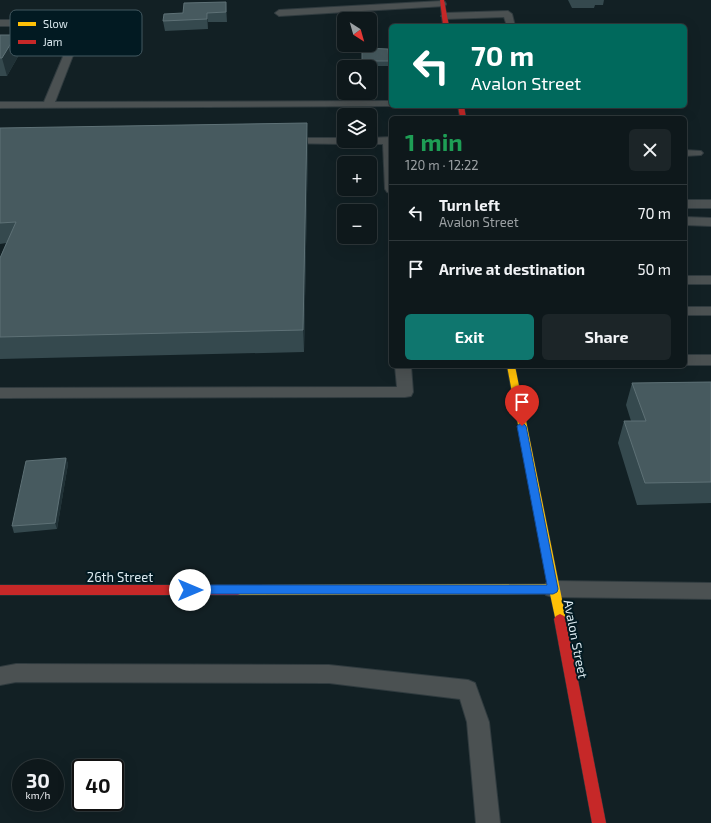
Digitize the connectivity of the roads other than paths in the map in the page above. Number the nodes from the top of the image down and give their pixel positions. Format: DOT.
graph roads {
  1 [pos="442,2"];
  2 [pos="279,13"];
  3 [pos="445,16"];
  4 [pos="0,23"];
  5 [pos="10,23"];
  6 [pos="446,24"];
  7 [pos="510,24"];
  8 [pos="68,56"];
  9 [pos="389,104"];
  10 [pos="0,105"];
  11 [pos="48,105"];
  12 [pos="389,140"];
  13 [pos="274,141"];
  14 [pos="337,141"];
  15 [pos="377,141"];
  16 [pos="687,204"];
  17 [pos="711,204"];
  18 [pos="687,221"];
  19 [pos="711,222"];
  20 [pos="687,280"];
  21 [pos="711,280"];
  22 [pos="687,311"];
  23 [pos="711,311"];
  24 [pos="687,360"];
  25 [pos="711,360"];
  26 [pos="403,368"];
  27 [pos="510,368"];
  28 [pos="0,393"];
  29 [pos="553,589"];
  30 [pos="0,590"];
  31 [pos="711,591"];
  32 [pos="0,676"];
  33 [pos="488,823"];
  34 [pos="599,823"];
  1 -- 2 [label="lane"];
  1 -- 3 [label="street"];
  3 -- 6 [label="street"];
  3 -- 7 [label="lane"];
  4 -- 5 [label="lane"];
  8 -- 11 [label="lane"];
  9 -- 11 [label="lane"];
  10 -- 11 [label="lane"];
  12 -- 15 [label="lane"];
  13 -- 14 [label="lane"];
  16 -- 17 [label="lane"];
  18 -- 19 [label="lane"];
  20 -- 21 [label="lane"];
  22 -- 23 [label="lane"];
  24 -- 25 [label="lane"];
  26 -- 28 [label="lane"];
  27 -- 29 [label="street, Avalon Street"];
  29 -- 30 [label="street, 26th Street"];
  29 -- 31 [label="lane"];
  29 -- 34 [label="street, Avalon Street"];
  32 -- 33 [label="lane"];
}
